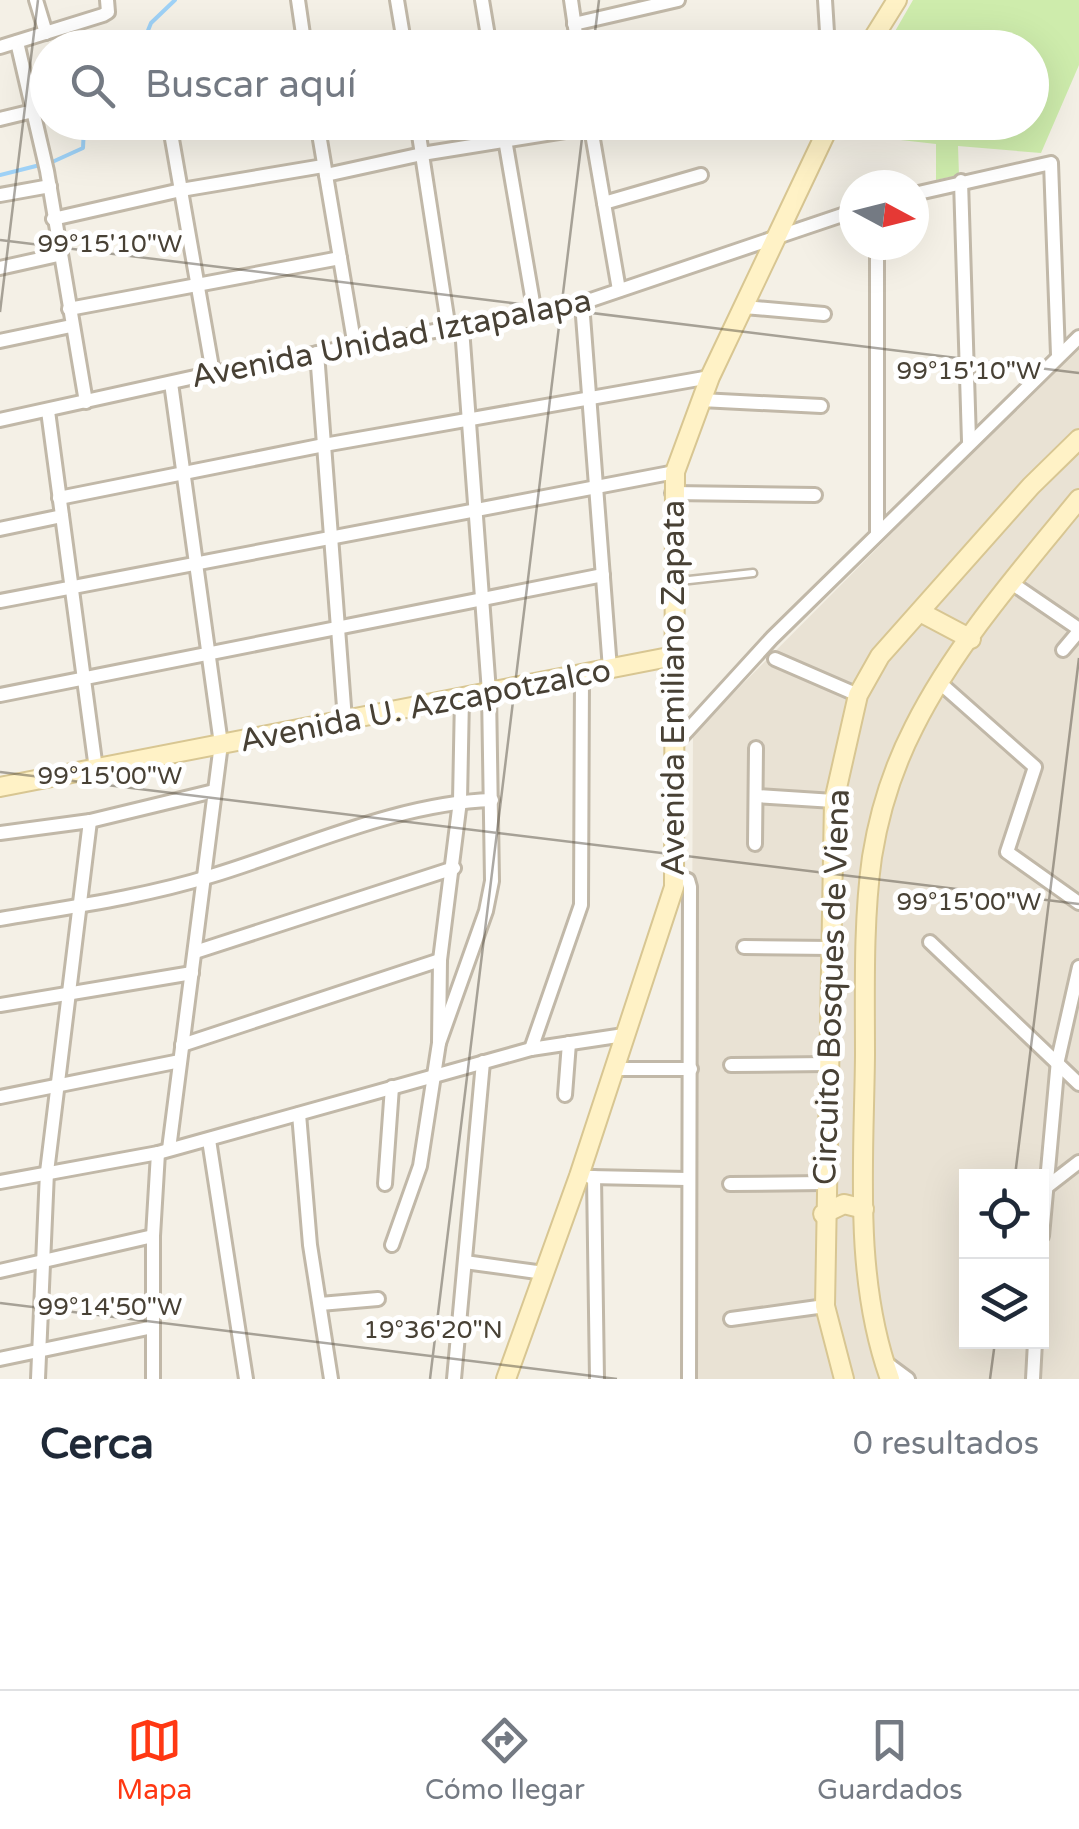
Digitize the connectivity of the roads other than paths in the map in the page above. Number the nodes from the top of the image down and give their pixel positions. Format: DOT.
graph roads {
  1 [pos="36,0"];
  2 [pos="298,0"];
  3 [pos="397,0"];
  4 [pos="482,0"];
  5 [pos="571,0"];
  6 [pos="678,0"];
  7 [pos="826,0"];
  8 [pos="896,0"];
  9 [pos="108,6"];
  10 [pos="574,24"];
  11 [pos="45,30"];
  12 [pos="53,30"];
  13 [pos="302,30"];
  14 [pos="402,30"];
  15 [pos="487,30"];
  16 [pos="575,30"];
  17 [pos="827,30"];
  18 [pos="878,30"];
  19 [pos="30,38"];
  20 [pos="18,42"];
  21 [pos="0,47"];
  22 [pos="30,96"];
  23 [pos="30,111"];
  24 [pos="0,120"];
  25 [pos="42,140"];
  26 [pos="172,140"];
  27 [pos="319,140"];
  28 [pos="420,140"];
  29 [pos="505,140"];
  30 [pos="520,140"];
  31 [pos="593,140"];
  32 [pos="822,140"];
  33 [pos="506,143"];
  34 [pos="422,154"];
  35 [pos="324,170"];
  36 [pos="701,175"];
  37 [pos="49,179"];
  38 [pos="962,181"];
  39 [pos="181,190"];
  40 [pos="929,190"];
  41 [pos="0,195"];
  42 [pos="604,203"];
  43 [pos="839,216"];
  44 [pos="54,219"];
  45 [pos="776,236"];
  46 [pos="58,255"];
  47 [pos="340,258"];
  48 [pos="877,260"];
  49 [pos="0,268"];
  50 [pos="198,284"];
  51 [pos="619,290"];
  52 [pos="582,303"];
  53 [pos="744,307"];
  54 [pos="69,309"];
  55 [pos="534,314"];
  56 [pos="824,314"];
  57 [pos="72,326"];
  58 [pos="456,329"];
  59 [pos="1079,337"];
  60 [pos="0,341"];
  61 [pos="355,347"];
  62 [pos="317,353"];
  63 [pos="1058,356"];
  64 [pos="213,373"];
  65 [pos="710,376"];
  66 [pos="171,383"];
  67 [pos="590,399"];
  68 [pos="701,400"];
  69 [pos="86,402"];
  70 [pos="821,406"];
  71 [pos="48,411"];
  72 [pos="469,419"];
  73 [pos="0,420"];
  74 [pos="1079,439"];
  75 [pos="969,441"];
  76 [pos="324,445"];
  77 [pos="675,472"];
  78 [pos="183,474"];
  79 [pos="596,490"];
  80 [pos="672,492"];
  81 [pos="815,495"];
  82 [pos="59,498"];
  83 [pos="1079,499"];
  84 [pos="476,509"];
  85 [pos="62,516"];
  86 [pos="0,528"];
  87 [pos="877,534"];
  88 [pos="331,537"];
  89 [pos="194,563"];
  90 [pos="753,573"];
  91 [pos="603,575"];
  92 [pos="673,582"];
  93 [pos="1014,584"];
  94 [pos="72,587"];
  95 [pos="0,601"];
  96 [pos="482,601"];
  97 [pos="920,612"];
  98 [pos="338,625"];
  99 [pos="1079,630"];
  100 [pos="972,639"];
  101 [pos="207,650"];
  102 [pos="1063,650"];
  103 [pos="674,656"];
  104 [pos="776,659"];
  105 [pos="610,670"];
  106 [pos="582,675"];
  107 [pos="84,676"];
  108 [pos="939,682"];
  109 [pos="490,692"];
  110 [pos="0,695"];
  111 [pos="858,695"];
  112 [pos="462,697"];
  113 [pos="345,720"];
  114 [pos="676,743"];
  115 [pos="221,744"];
  116 [pos="756,748"];
  117 [pos="96,770"];
  118 [pos="0,788"];
  119 [pos="214,791"];
  120 [pos="756,796"];
  121 [pos="492,800"];
  122 [pos="460,801"];
  123 [pos="834,801"];
  124 [pos="90,821"];
  125 [pos="0,833"];
  126 [pos="755,844"];
  127 [pos="454,868"];
  128 [pos="674,876"];
  129 [pos="205,878"];
  130 [pos="1079,902"];
  131 [pos="80,905"];
  132 [pos="0,919"];
  133 [pos="930,942"];
  134 [pos="744,946"];
  135 [pos="831,948"];
  136 [pos="195,952"];
  137 [pos="440,960"];
  138 [pos="1079,967"];
  139 [pos="192,973"];
  140 [pos="69,992"];
  141 [pos="0,1006"];
  142 [pos="624,1036"];
  143 [pos="439,1043"];
  144 [pos="569,1043"];
  145 [pos="182,1045"];
  146 [pos="531,1049"];
  147 [pos="1058,1060"];
  148 [pos="180,1062"];
  149 [pos="483,1062"];
  150 [pos="827,1064"];
  151 [pos="732,1065"];
  152 [pos="615,1068"];
  153 [pos="691,1069"];
  154 [pos="435,1074"];
  155 [pos="1079,1084"];
  156 [pos="57,1086"];
  157 [pos="392,1087"];
  158 [pos="565,1095"];
  159 [pos="0,1096"];
  160 [pos="300,1114"];
  161 [pos="208,1140"];
  162 [pos="164,1151"];
  163 [pos="1079,1162"];
  164 [pos="1046,1169"];
  165 [pos="47,1172"];
  166 [pos="586,1176"];
  167 [pos="687,1179"];
  168 [pos="0,1182"];
  169 [pos="385,1184"];
  170 [pos="730,1184"];
  171 [pos="824,1185"];
  172 [pos="1049,1185"];
  173 [pos="864,1200"];
  174 [pos="823,1214"];
  175 [pos="153,1236"];
  176 [pos="392,1245"];
  177 [pos="40,1262"];
  178 [pos="464,1262"];
  179 [pos="0,1271"];
  180 [pos="544,1272"];
  181 [pos="378,1299"];
  182 [pos="320,1304"];
  183 [pos="825,1306"];
  184 [pos="731,1319"];
  185 [pos="153,1328"];
  186 [pos="1035,1349"];
  187 [pos="38,1351"];
  188 [pos="0,1360"];
  189 [pos="883,1360"];
  190 [pos="38,1379"];
  191 [pos="153,1379"];
  192 [pos="246,1379"];
  193 [pos="331,1379"];
  194 [pos="454,1379"];
  195 [pos="506,1379"];
  196 [pos="597,1379"];
  197 [pos="689,1379"];
  198 [pos="844,1379"];
  199 [pos="890,1379"];
  200 [pos="908,1379"];
  201 [pos="1033,1379"];
  1 -- 11 [label="street"];
  2 -- 13 [label="street"];
  3 -- 14 [label="street"];
  4 -- 15 [label="street"];
  5 -- 10 [label="street"];
  6 -- 10 [label="street"];
  7 -- 17 [label="street"];
  8 -- 18 [label="main road"];
  9 -- 12 [label="street"];
  10 -- 16 [label="street"];
  19 -- 20 [label="street"];
  20 -- 21 [label="street"];
  20 -- 22 [label="street"];
  23 -- 24 [label="street"];
  25 -- 37 [label="street"];
  26 -- 39 [label="street"];
  27 -- 35 [label="street"];
  28 -- 34 [label="street"];
  29 -- 33 [label="street"];
  30 -- 33 [label="street"];
  31 -- 42 [label="street"];
  32 -- 45 [label="main road, Avenida Emiliano Zapata"];
  33 -- 34 [label="street"];
  33 -- 55 [label="street"];
  34 -- 35 [label="street"];
  34 -- 58 [label="street"];
  35 -- 39 [label="street"];
  35 -- 47 [label="street"];
  36 -- 42 [label="street"];
  37 -- 41 [label="street"];
  37 -- 44 [label="street"];
  38 -- 40 [label="street"];
  38 -- 63 [label="street"];
  38 -- 75 [label="street"];
  39 -- 44 [label="street"];
  39 -- 50 [label="street"];
  42 -- 51 [label="street"];
  43 -- 45 [label="street, Avenida Unidad Iztapalapa"];
  44 -- 46 [label="street"];
  45 -- 51 [label="street, Avenida Unidad Iztapalapa"];
  45 -- 53 [label="main road, Avenida Emiliano Zapata"];
  46 -- 49 [label="street"];
  46 -- 54 [label="street"];
  47 -- 50 [label="street"];
  47 -- 61 [label="street"];
  48 -- 87 [label="street"];
  50 -- 54 [label="street"];
  50 -- 64 [label="street"];
  51 -- 52 [label="street, Avenida Unidad Iztapalapa"];
  52 -- 55 [label="street, Avenida Unidad Iztapalapa"];
  52 -- 67 [label="street"];
  53 -- 56 [label="street"];
  53 -- 65 [label="main road, Avenida Emiliano Zapata"];
  54 -- 57 [label="street"];
  55 -- 58 [label="street, Avenida Unidad Iztapalapa"];
  57 -- 60 [label="street"];
  57 -- 69 [label="street"];
  58 -- 61 [label="street, Avenida Unidad Iztapalapa"];
  58 -- 72 [label="street"];
  59 -- 63 [label="street"];
  61 -- 62 [label="street, Avenida Unidad Iztapalapa"];
  62 -- 64 [label="street, Avenida Unidad Iztapalapa"];
  62 -- 76 [label="street"];
  63 -- 75 [label="street"];
  64 -- 66 [label="street, Avenida Unidad Iztapalapa"];
  65 -- 67 [label="street"];
  65 -- 68 [label="main road, Avenida Emiliano Zapata"];
  66 -- 69 [label="street, Avenida Unidad Iztapalapa"];
  66 -- 78 [label="street"];
  67 -- 72 [label="street"];
  67 -- 79 [label="street"];
  68 -- 70 [label="street"];
  68 -- 77 [label="main road, Avenida Emiliano Zapata"];
  69 -- 71 [label="street, Avenida Unidad Iztapalapa"];
  71 -- 73 [label="street, Avenida Unidad Iztapalapa"];
  71 -- 82 [label="street"];
  72 -- 76 [label="street"];
  72 -- 84 [label="street"];
  74 -- 97 [label="main road, Circuito Bosques de Viena"];
  75 -- 87 [label="street"];
  76 -- 78 [label="street"];
  76 -- 88 [label="street"];
  77 -- 79 [label="street"];
  77 -- 80 [label="main road, Avenida Emiliano Zapata"];
  78 -- 82 [label="street"];
  78 -- 89 [label="street"];
  79 -- 84 [label="street"];
  79 -- 91 [label="street"];
  80 -- 81 [label="street"];
  80 -- 92 [label="main road, Avenida Emiliano Zapata"];
  82 -- 85 [label="street"];
  83 -- 93 [label="main road, Circuito Bosques de Viena"];
  84 -- 88 [label="street"];
  84 -- 96 [label="street"];
  85 -- 86 [label="street"];
  85 -- 94 [label="street"];
  87 -- 114 [label="street"];
  88 -- 89 [label="street"];
  88 -- 98 [label="street"];
  89 -- 94 [label="street"];
  89 -- 101 [label="street"];
  90 -- 92 [label="lane"];
  91 -- 96 [label="street"];
  91 -- 105 [label="street"];
  92 -- 103 [label="main road, Avenida Emiliano Zapata"];
  93 -- 99 [label="street"];
  93 -- 100 [label="main road, Circuito Bosques de Viena"];
  94 -- 95 [label="street"];
  94 -- 107 [label="street"];
  96 -- 98 [label="street"];
  96 -- 109 [label="street"];
  97 -- 100 [label="main road"];
  97 -- 111 [label="main road, Circuito Bosques de Viena"];
  98 -- 101 [label="street"];
  98 -- 113 [label="street"];
  99 -- 102 [label="street"];
  100 -- 108 [label="main road, Circuito Bosques de Viena"];
  101 -- 107 [label="street"];
  101 -- 115 [label="street"];
  103 -- 105 [label="main road, Avenida U. Azcapotzalco"];
  103 -- 114 [label="main road, Avenida Emiliano Zapata"];
  104 -- 111 [label="street"];
  105 -- 106 [label="main road, Avenida U. Azcapotzalco"];
  106 -- 109 [label="main road, Avenida U. Azcapotzalco"];
  106 -- 146 [label="street"];
  107 -- 110 [label="street"];
  107 -- 117 [label="street"];
  108 -- 130 [label="street"];
  108 -- 173 [label="main road, Circuito Bosques de Viena"];
  109 -- 112 [label="main road, Avenida U. Azcapotzalco"];
  109 -- 121 [label="street"];
  111 -- 123 [label="main road, Circuito Bosques de Viena"];
  112 -- 113 [label="main road, Avenida U. Azcapotzalco"];
  112 -- 122 [label="street"];
  113 -- 115 [label="main road, Avenida U. Azcapotzalco"];
  114 -- 128 [label="main road, Avenida Emiliano Zapata"];
  115 -- 117 [label="main road, Avenida U. Azcapotzalco"];
  115 -- 119 [label="street"];
  116 -- 120 [label="street"];
  117 -- 118 [label="main road, Avenida U. Azcapotzalco"];
  119 -- 124 [label="street"];
  119 -- 129 [label="street"];
  120 -- 123 [label="street"];
  120 -- 126 [label="street"];
  121 -- 122 [label="street"];
  121 -- 143 [label="street"];
  122 -- 127 [label="street"];
  122 -- 129 [label="street"];
  123 -- 135 [label="main road, Circuito Bosques de Viena"];
  124 -- 125 [label="street"];
  124 -- 131 [label="street"];
  127 -- 136 [label="street"];
  127 -- 137 [label="street"];
  128 -- 142 [label="main road, Avenida Emiliano Zapata"];
  128 -- 153 [label="street"];
  129 -- 131 [label="street"];
  129 -- 136 [label="street"];
  131 -- 132 [label="street"];
  131 -- 140 [label="street"];
  133 -- 147 [label="street"];
  134 -- 135 [label="street"];
  135 -- 150 [label="main road, Circuito Bosques de Viena"];
  136 -- 139 [label="street"];
  137 -- 143 [label="street"];
  137 -- 145 [label="street"];
  138 -- 147 [label="street"];
  139 -- 140 [label="street"];
  139 -- 145 [label="street"];
  140 -- 141 [label="street"];
  140 -- 156 [label="street"];
  142 -- 144 [label="street"];
  142 -- 152 [label="main road, Avenida Emiliano Zapata"];
  143 -- 154 [label="street"];
  144 -- 146 [label="street"];
  144 -- 158 [label="street"];
  145 -- 148 [label="street"];
  146 -- 149 [label="street"];
  147 -- 155 [label="street"];
  147 -- 164 [label="street"];
  148 -- 156 [label="street"];
  148 -- 162 [label="street"];
  149 -- 154 [label="street"];
  149 -- 178 [label="street"];
  150 -- 151 [label="street"];
  150 -- 171 [label="main road, Circuito Bosques de Viena"];
  152 -- 153 [label="street"];
  152 -- 166 [label="main road, Avenida Emiliano Zapata"];
  153 -- 167 [label="street"];
  154 -- 157 [label="street"];
  154 -- 176 [label="street"];
  156 -- 159 [label="street"];
  156 -- 165 [label="street"];
  157 -- 160 [label="street"];
  157 -- 169 [label="street"];
  160 -- 161 [label="street"];
  160 -- 182 [label="street"];
  161 -- 162 [label="street"];
  161 -- 192 [label="street"];
  162 -- 165 [label="street"];
  162 -- 175 [label="street"];
  163 -- 172 [label="street"];
  165 -- 168 [label="street"];
  165 -- 177 [label="street"];
  166 -- 167 [label="street"];
  166 -- 180 [label="main road, Avenida Emiliano Zapata"];
  166 -- 196 [label="street"];
  167 -- 197 [label="street"];
  170 -- 171 [label="street"];
  171 -- 173 [label="main road"];
  171 -- 174 [label="main road, Circuito Bosques de Viena"];
  173 -- 174 [label="main road"];
  173 -- 189 [label="main road, Circuito Bosques de Viena"];
  174 -- 183 [label="main road, Circuito Bosques de Viena"];
  175 -- 177 [label="street"];
  175 -- 185 [label="street"];
  177 -- 179 [label="street"];
  177 -- 187 [label="street"];
  178 -- 180 [label="street"];
  178 -- 194 [label="street"];
  180 -- 195 [label="main road, Avenida Emiliano Zapata"];
  181 -- 182 [label="street"];
  182 -- 193 [label="street"];
  183 -- 184 [label="street"];
  183 -- 198 [label="main road, Circuito Bosques de Viena"];
  185 -- 187 [label="street"];
  185 -- 191 [label="street"];
  186 -- 201 [label="street"];
  187 -- 188 [label="street"];
  187 -- 190 [label="street"];
  189 -- 199 [label="main road, Circuito Bosques de Viena"];
  189 -- 200 [label="street"];
}
